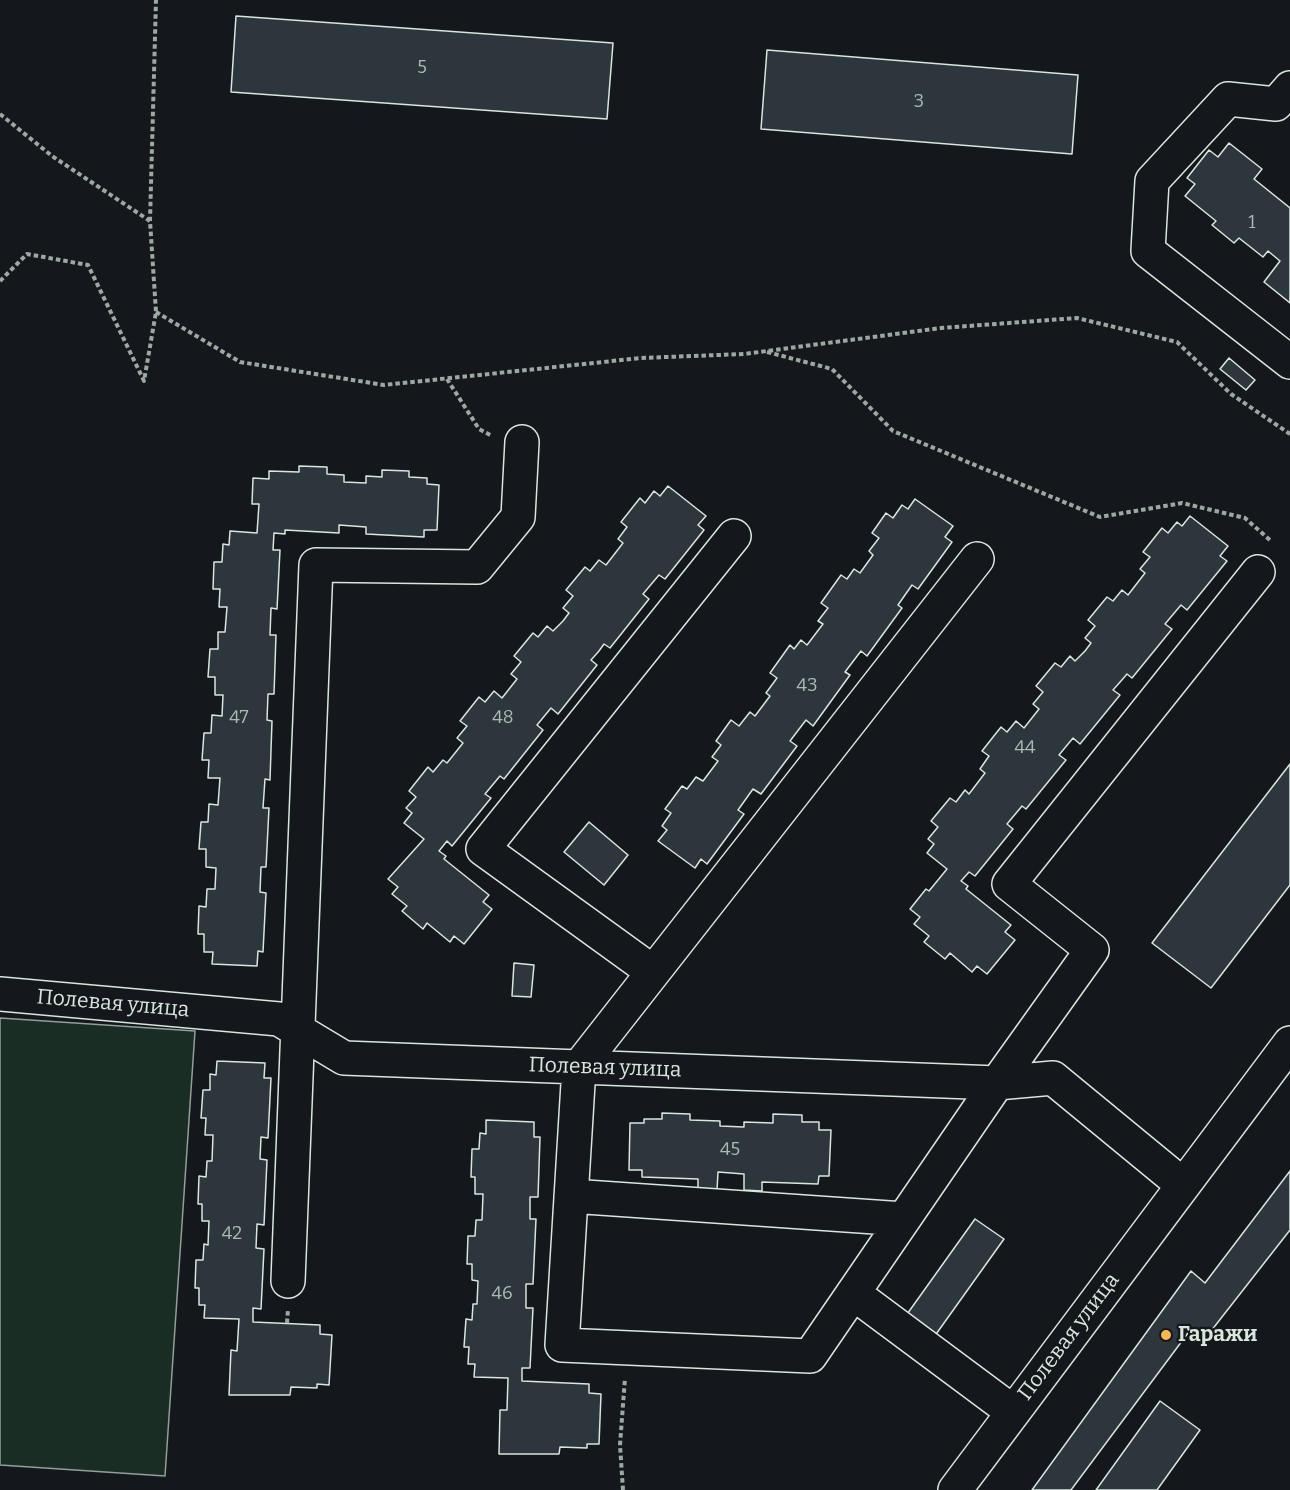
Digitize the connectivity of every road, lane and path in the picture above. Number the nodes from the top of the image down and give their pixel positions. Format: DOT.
graph roads {
  1 [pos="156,0"];
  2 [pos="1285,102"];
  3 [pos="0,114"];
  4 [pos="150,221"];
  5 [pos="0,281"];
  6 [pos="156,312"];
  7 [pos="763,351"];
  8 [pos="1290,362"];
  9 [pos="447,379"];
  10 [pos="1290,434"];
  11 [pos="522,442"];
  12 [pos="734,536"];
  13 [pos="977,558"];
  14 [pos="1266,559"];
  15 [pos="653,972"];
  16 [pos="0,994"];
  17 [pos="299,1031"];
  18 [pos="1290,1042"];
  19 [pos="579,1067"];
  20 [pos="997,1083"];
  21 [pos="1184,1185"];
  22 [pos="571,1196"];
  23 [pos="904,1219"];
  24 [pos="288,1281"];
  25 [pos="853,1293"];
  26 [pos="627,1348"];
  27 [pos="1013,1412"];
  28 [pos="623,1490"];
  29 [pos="955,1490"];
  1 -- 4 [label="path"];
  2 -- 8 [label="street"];
  3 -- 4 [label="path"];
  4 -- 6 [label="path"];
  5 -- 6 [label="path"];
  6 -- 9 [label="path"];
  7 -- 9 [label="path"];
  7 -- 10 [label="path"];
  7 -- 14 [label="path"];
  9 -- 11 [label="path"];
  11 -- 17 [label="street"];
  12 -- 15 [label="street"];
  13 -- 15 [label="street"];
  14 -- 20 [label="street"];
  15 -- 19 [label="street"];
  16 -- 17 [label="street, Полевая улица"];
  17 -- 19 [label="street, Полевая улица"];
  17 -- 24 [label="street"];
  18 -- 21 [label="street, Полевая улица"];
  19 -- 20 [label="street, Полевая улица"];
  19 -- 22 [label="street"];
  20 -- 21 [label="street, Полевая улица"];
  20 -- 23 [label="street"];
  21 -- 27 [label="street, Полевая улица"];
  22 -- 23 [label="street"];
  22 -- 26 [label="street"];
  23 -- 25 [label="street"];
  25 -- 26 [label="street"];
  25 -- 27 [label="street"];
  26 -- 28 [label="path"];
  27 -- 29 [label="street, Полевая улица"];
}
